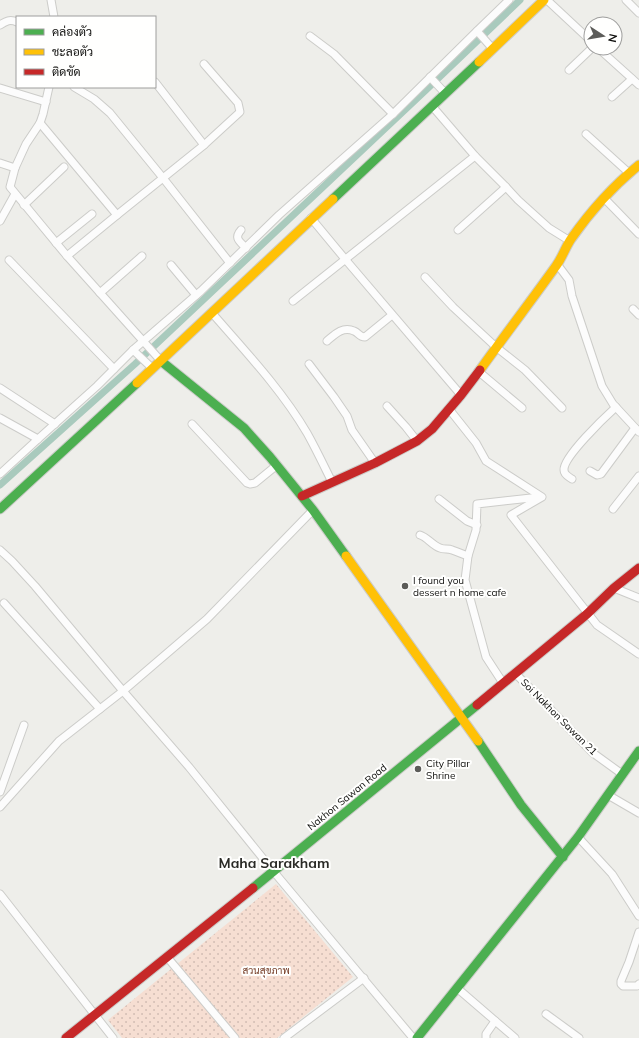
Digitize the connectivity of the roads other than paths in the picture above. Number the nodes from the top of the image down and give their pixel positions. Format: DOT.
graph roads {
  1 [pos="51,0"];
  2 [pos="509,0"];
  3 [pos="546,0"];
  4 [pos="626,0"];
  5 [pos="639,13"];
  6 [pos="54,16"];
  7 [pos="16,22"];
  8 [pos="0,25"];
  9 [pos="478,32"];
  10 [pos="583,34"];
  11 [pos="310,36"];
  12 [pos="491,47"];
  13 [pos="584,56"];
  14 [pos="607,56"];
  15 [pos="204,64"];
  16 [pos="569,70"];
  17 [pos="432,78"];
  18 [pos="632,79"];
  19 [pos="156,83"];
  20 [pos="639,85"];
  21 [pos="0,88"];
  22 [pos="49,88"];
  23 [pos="76,88"];
  24 [pos="444,91"];
  25 [pos="612,97"];
  26 [pos="46,102"];
  27 [pos="432,106"];
  28 [pos="393,114"];
  29 [pos="40,123"];
  30 [pos="586,134"];
  31 [pos="204,145"];
  32 [pos="475,156"];
  33 [pos="0,163"];
  34 [pos="639,165"];
  35 [pos="64,167"];
  36 [pos="14,168"];
  37 [pos="629,173"];
  38 [pos="163,178"];
  39 [pos="506,187"];
  40 [pos="15,194"];
  41 [pos="604,198"];
  42 [pos="24,205"];
  43 [pos="92,214"];
  44 [pos="117,215"];
  45 [pos="311,218"];
  46 [pos="0,221"];
  47 [pos="241,230"];
  48 [pos="458,230"];
  49 [pos="639,234"];
  50 [pos="570,241"];
  51 [pos="56,243"];
  52 [pos="246,248"];
  53 [pos="67,256"];
  54 [pos="142,256"];
  55 [pos="9,260"];
  56 [pos="345,260"];
  57 [pos="230,263"];
  58 [pos="557,264"];
  59 [pos="171,265"];
  60 [pos="425,277"];
  61 [pos="100,293"];
  62 [pos="196,295"];
  63 [pos="293,301"];
  64 [pos="632,309"];
  65 [pos="212,312"];
  66 [pos="392,315"];
  67 [pos="639,315"];
  68 [pos="143,341"];
  69 [pos="327,341"];
  70 [pos="496,347"];
  71 [pos="133,350"];
  72 [pos="161,361"];
  73 [pos="308,364"];
  74 [pos="152,368"];
  75 [pos="114,369"];
  76 [pos="478,371"];
  77 [pos="0,388"];
  78 [pos="461,395"];
  79 [pos="615,405"];
  80 [pos="387,406"];
  81 [pos="522,408"];
  82 [pos="562,408"];
  83 [pos="450,409"];
  84 [pos="0,418"];
  85 [pos="55,424"];
  86 [pos="192,424"];
  87 [pos="637,430"];
  88 [pos="38,439"];
  89 [pos="417,441"];
  90 [pos="577,441"];
  91 [pos="375,463"];
  92 [pos="277,465"];
  93 [pos="590,471"];
  94 [pos="0,474"];
  95 [pos="639,476"];
  96 [pos="572,479"];
  97 [pos="332,482"];
  98 [pos="302,496"];
  99 [pos="542,497"];
  100 [pos="439,499"];
  101 [pos="0,509"];
  102 [pos="613,509"];
  103 [pos="313,510"];
  104 [pos="477,525"];
  105 [pos="420,535"];
  106 [pos="0,550"];
  107 [pos="468,556"];
  108 [pos="639,568"];
  109 [pos="614,588"];
  110 [pos="639,598"];
  111 [pos="4,603"];
  112 [pos="587,614"];
  113 [pos="639,654"];
  114 [pos="515,673"];
  115 [pos="503,683"];
  116 [pos="123,691"];
  117 [pos="100,709"];
  118 [pos="461,717"];
  119 [pos="24,725"];
  120 [pos="639,751"];
  121 [pos="622,774"];
  122 [pos="0,792"];
  123 [pos="608,795"];
  124 [pos="0,807"];
  125 [pos="639,813"];
  126 [pos="578,837"];
  127 [pos="563,857"];
  128 [pos="274,872"];
  129 [pos="0,894"];
  130 [pos="639,916"];
  131 [pos="639,932"];
  132 [pos="167,957"];
  133 [pos="364,978"];
  134 [pos="639,984"];
  135 [pos="457,988"];
  136 [pos="546,1014"];
  137 [pos="95,1015"];
  138 [pos="495,1021"];
  139 [pos="293,1035"];
  140 [pos="66,1038"];
  141 [pos="113,1038"];
  142 [pos="235,1038"];
  143 [pos="284,1038"];
  144 [pos="413,1038"];
  145 [pos="417,1038"];
  146 [pos="486,1038"];
  147 [pos="515,1038"];
  148 [pos="579,1038"];
  1 -- 6 [label="street"];
  2 -- 9 [label="street"];
  3 -- 10 [label="street"];
  3 -- 12 [label="street"];
  4 -- 5 [label="street"];
  7 -- 8 [label="street"];
  9 -- 12 [label="street"];
  9 -- 17 [label="street"];
  11 -- 28 [label="street"];
  12 -- 24 [label="street"];
  13 -- 16 [label="street"];
  14 -- 18 [label="street"];
  15 -- 31 [label="street"];
  17 -- 24 [label="street"];
  17 -- 28 [label="street"];
  18 -- 20 [label="street"];
  18 -- 25 [label="street"];
  19 -- 31 [label="street"];
  21 -- 26 [label="street"];
  22 -- 26 [label="street"];
  23 -- 38 [label="street"];
  24 -- 27 [label="street"];
  26 -- 29 [label="street"];
  27 -- 32 [label="street"];
  27 -- 45 [label="street"];
  28 -- 52 [label="street"];
  29 -- 36 [label="street"];
  29 -- 44 [label="street"];
  30 -- 37 [label="street"];
  31 -- 38 [label="street"];
  32 -- 39 [label="street"];
  32 -- 56 [label="street"];
  33 -- 36 [label="street"];
  34 -- 37 [label="street"];
  35 -- 42 [label="street"];
  36 -- 40 [label="street"];
  37 -- 41 [label="street"];
  38 -- 44 [label="street"];
  38 -- 57 [label="street"];
  39 -- 48 [label="street"];
  39 -- 50 [label="street"];
  40 -- 42 [label="street"];
  40 -- 46 [label="street"];
  41 -- 49 [label="street"];
  41 -- 50 [label="street"];
  42 -- 51 [label="street"];
  43 -- 51 [label="street"];
  44 -- 53 [label="street"];
  45 -- 56 [label="street"];
  45 -- 65 [label="street"];
  47 -- 52 [label="street"];
  50 -- 58 [label="street"];
  51 -- 53 [label="street"];
  52 -- 57 [label="street"];
  53 -- 61 [label="street"];
  54 -- 61 [label="street"];
  55 -- 75 [label="street"];
  56 -- 63 [label="street"];
  56 -- 66 [label="street"];
  57 -- 62 [label="street"];
  58 -- 70 [label="street"];
  58 -- 79 [label="street"];
  59 -- 62 [label="street"];
  60 -- 70 [label="street"];
  61 -- 68 [label="street"];
  62 -- 68 [label="street"];
  64 -- 67 [label="street"];
  65 -- 72 [label="street"];
  65 -- 97 [label="street"];
  66 -- 69 [label="street"];
  66 -- 78 [label="street"];
  68 -- 71 [label="street"];
  68 -- 72 [label="street"];
  70 -- 76 [label="street"];
  70 -- 82 [label="street"];
  71 -- 74 [label="street"];
  71 -- 75 [label="street"];
  72 -- 74 [label="street"];
  72 -- 92 [label="street"];
  73 -- 91 [label="street"];
  74 -- 101 [label="street"];
  75 -- 85 [label="street"];
  76 -- 78 [label="street"];
  76 -- 81 [label="street"];
  77 -- 85 [label="street"];
  78 -- 83 [label="street"];
  79 -- 87 [label="street"];
  79 -- 90 [label="street"];
  79 -- 96 [label="street"];
  80 -- 89 [label="street"];
  83 -- 89 [label="street"];
  83 -- 99 [label="street"];
  84 -- 88 [label="street"];
  85 -- 88 [label="street"];
  86 -- 92 [label="street"];
  87 -- 93 [label="street"];
  88 -- 94 [label="street"];
  89 -- 91 [label="street"];
  91 -- 97 [label="street"];
  92 -- 98 [label="street"];
  95 -- 102 [label="street"];
  97 -- 98 [label="street"];
  98 -- 103 [label="street"];
  99 -- 104 [label="street"];
  99 -- 112 [label="street"];
  100 -- 104 [label="street"];
  103 -- 116 [label="street"];
  103 -- 118 [label="street"];
  104 -- 107 [label="street"];
  105 -- 107 [label="street"];
  106 -- 116 [label="street"];
  107 -- 115 [label="street"];
  108 -- 109 [label="street, Nakhon Sawan Road"];
  109 -- 110 [label="street"];
  109 -- 112 [label="street, Nakhon Sawan Road"];
  111 -- 117 [label="street"];
  112 -- 113 [label="street"];
  112 -- 114 [label="street, Nakhon Sawan Road"];
  114 -- 115 [label="street, Nakhon Sawan Road"];
  114 -- 121 [label="street, Soi Nakhon Sawan 21"];
  115 -- 118 [label="street, Nakhon Sawan Road"];
  116 -- 117 [label="street"];
  116 -- 128 [label="street"];
  117 -- 124 [label="street"];
  118 -- 127 [label="street"];
  118 -- 128 [label="street, Nakhon Sawan Road"];
  119 -- 122 [label="street"];
  120 -- 121 [label="street"];
  121 -- 123 [label="street"];
  123 -- 125 [label="street"];
  123 -- 126 [label="street"];
  126 -- 127 [label="street"];
  126 -- 130 [label="street"];
  127 -- 135 [label="street"];
  128 -- 132 [label="street, Nakhon Sawan Road"];
  128 -- 133 [label="street"];
  129 -- 137 [label="street"];
  131 -- 134 [label="street"];
  132 -- 137 [label="street, Nakhon Sawan Road"];
  132 -- 142 [label="street"];
  133 -- 139 [label="street"];
  133 -- 144 [label="street"];
  135 -- 138 [label="street"];
  135 -- 145 [label="street"];
  136 -- 148 [label="street"];
  137 -- 140 [label="street, Nakhon Sawan Road"];
  137 -- 141 [label="street"];
  138 -- 146 [label="street"];
  138 -- 147 [label="street"];
  139 -- 143 [label="street"];
}
